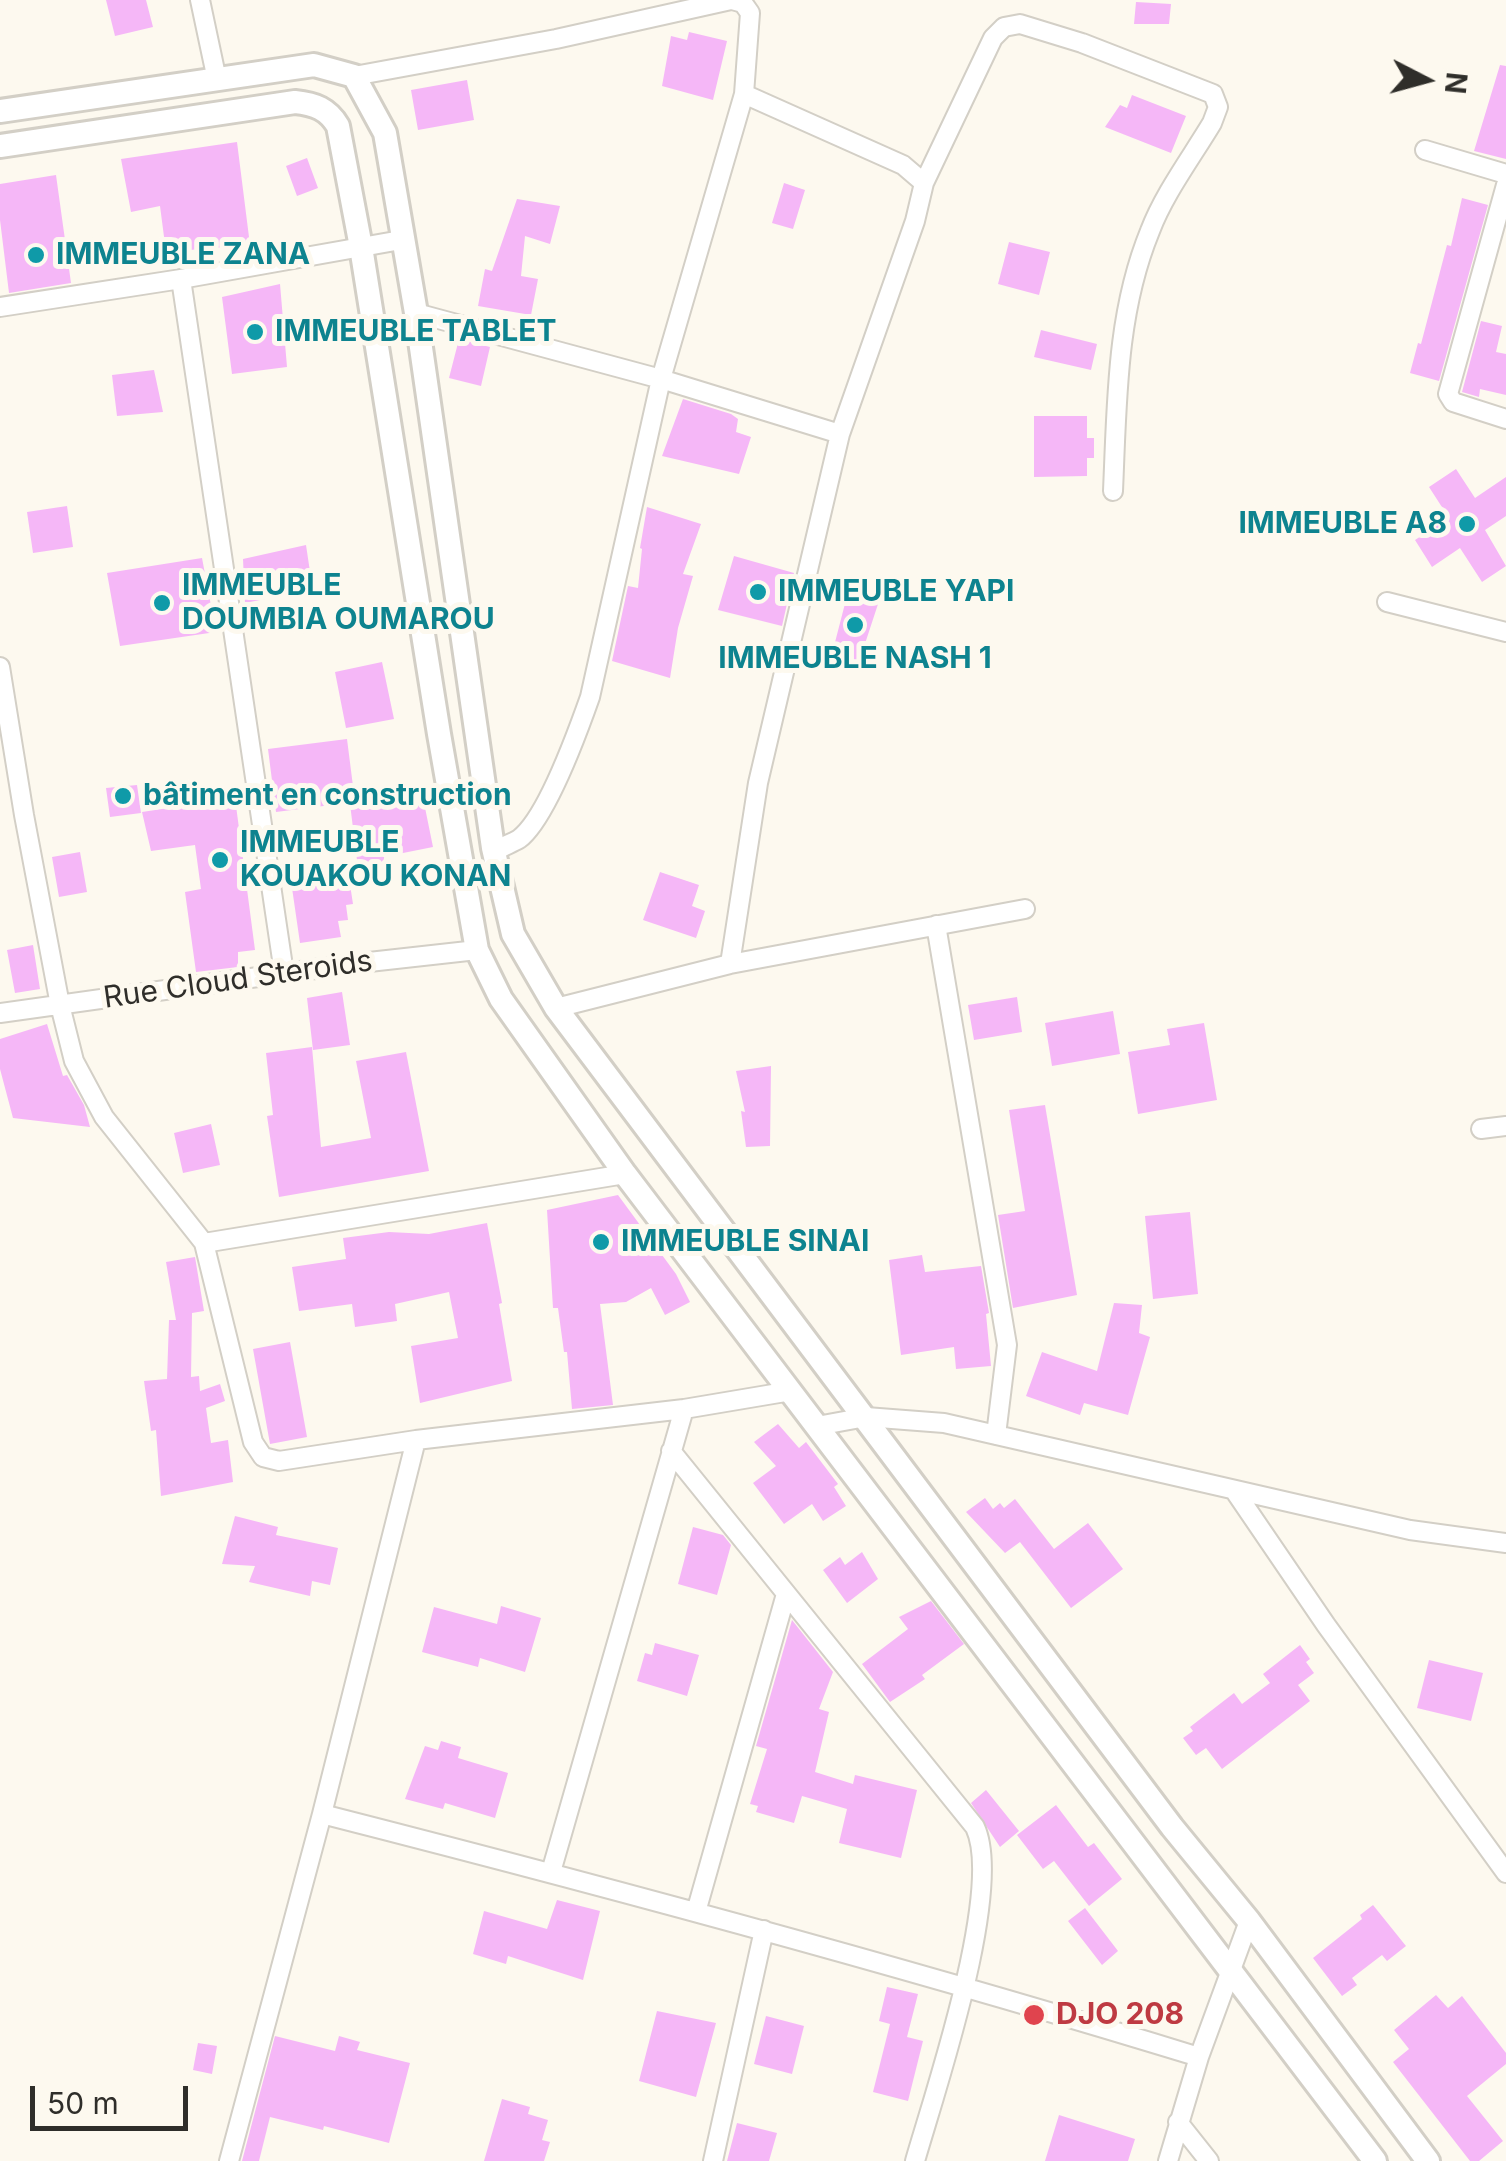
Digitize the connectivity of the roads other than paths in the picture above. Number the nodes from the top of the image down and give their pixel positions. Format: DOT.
graph roads {
  1 [pos="200,0"];
  2 [pos="731,0"];
  3 [pos="752,6"];
  4 [pos="354,76"];
  5 [pos="217,80"];
  6 [pos="744,94"];
  7 [pos="0,111"];
  8 [pos="0,146"];
  9 [pos="1425,150"];
  10 [pos="1506,174"];
  11 [pos="924,183"];
  12 [pos="1506,186"];
  13 [pos="401,240"];
  14 [pos="362,247"];
  15 [pos="180,279"];
  16 [pos="0,307"];
  17 [pos="416,314"];
  18 [pos="661,379"];
  19 [pos="1506,419"];
  20 [pos="840,434"];
  21 [pos="1113,491"];
  22 [pos="1387,602"];
  23 [pos="1506,632"];
  24 [pos="0,667"];
  25 [pos="9,776"];
  26 [pos="494,848"];
  27 [pos="1024,909"];
  28 [pos="936,926"];
  29 [pos="477,950"];
  30 [pos="730,964"];
  31 [pos="284,973"];
  32 [pos="60,1005"];
  33 [pos="556,1008"];
  34 [pos="0,1013"];
  35 [pos="1506,1126"];
  36 [pos="1481,1129"];
  37 [pos="625,1174"];
  38 [pos="204,1243"];
  39 [pos="791,1390"];
  40 [pos="684,1408"];
  41 [pos="866,1417"];
  42 [pos="817,1426"];
  43 [pos="996,1435"];
  44 [pos="416,1440"];
  45 [pos="671,1451"];
  46 [pos="1234,1490"];
  47 [pos="1506,1543"];
  48 [pos="786,1594"];
  49 [pos="322,1814"];
  50 [pos="551,1872"];
  51 [pos="1506,1873"];
  52 [pos="696,1912"];
  53 [pos="1249,1921"];
  54 [pos="764,1930"];
  55 [pos="1229,1972"];
  56 [pos="966,1986"];
  57 [pos="1199,2056"];
  58 [pos="1178,2122"];
  59 [pos="230,2161"];
  60 [pos="713,2161"];
  61 [pos="914,2161"];
  62 [pos="1168,2161"];
  63 [pos="1209,2161"];
  64 [pos="1375,2161"];
  65 [pos="1428,2161"];
  1 -- 5 [label="street"];
  2 -- 3 [label="street"];
  2 -- 4 [label="street"];
  3 -- 6 [label="street"];
  4 -- 5 [label="main road"];
  4 -- 13 [label="main road"];
  5 -- 7 [label="main road"];
  6 -- 11 [label="street"];
  6 -- 18 [label="street"];
  8 -- 14 [label="main road"];
  9 -- 10 [label="street"];
  11 -- 20 [label="street"];
  11 -- 21 [label="street"];
  12 -- 19 [label="street"];
  13 -- 14 [label="street"];
  13 -- 17 [label="main road"];
  14 -- 15 [label="street"];
  14 -- 29 [label="main road"];
  15 -- 16 [label="street"];
  15 -- 31 [label="street"];
  17 -- 18 [label="street"];
  17 -- 26 [label="main road"];
  18 -- 20 [label="street"];
  18 -- 26 [label="street"];
  20 -- 30 [label="street"];
  22 -- 23 [label="street"];
  24 -- 25 [label="street"];
  25 -- 32 [label="street"];
  26 -- 33 [label="main road"];
  27 -- 28 [label="street"];
  28 -- 30 [label="street"];
  28 -- 43 [label="street"];
  29 -- 31 [label="street, Rue Cloud Steroids"];
  29 -- 37 [label="main road"];
  30 -- 33 [label="street"];
  31 -- 32 [label="street, Rue Cloud Steroids"];
  32 -- 34 [label="street, Rue Cloud Steroids"];
  32 -- 38 [label="street"];
  33 -- 41 [label="main road"];
  35 -- 36 [label="street"];
  37 -- 38 [label="street"];
  37 -- 39 [label="main road"];
  38 -- 44 [label="street"];
  39 -- 40 [label="street"];
  39 -- 42 [label="main road"];
  40 -- 44 [label="street"];
  40 -- 45 [label="street"];
  41 -- 42 [label="street"];
  41 -- 43 [label="street"];
  41 -- 53 [label="main road"];
  42 -- 55 [label="main road"];
  43 -- 46 [label="street"];
  44 -- 49 [label="street"];
  45 -- 48 [label="street"];
  45 -- 50 [label="street"];
  46 -- 47 [label="street"];
  46 -- 51 [label="street"];
  48 -- 52 [label="street"];
  48 -- 56 [label="street"];
  49 -- 50 [label="street"];
  49 -- 59 [label="street"];
  50 -- 52 [label="street"];
  52 -- 54 [label="street"];
  53 -- 55 [label="street"];
  53 -- 65 [label="main road"];
  54 -- 56 [label="street"];
  54 -- 60 [label="street"];
  55 -- 57 [label="street"];
  55 -- 64 [label="main road"];
  56 -- 57 [label="street"];
  56 -- 61 [label="street"];
  57 -- 58 [label="street"];
  58 -- 62 [label="street"];
  58 -- 63 [label="street"];
}
